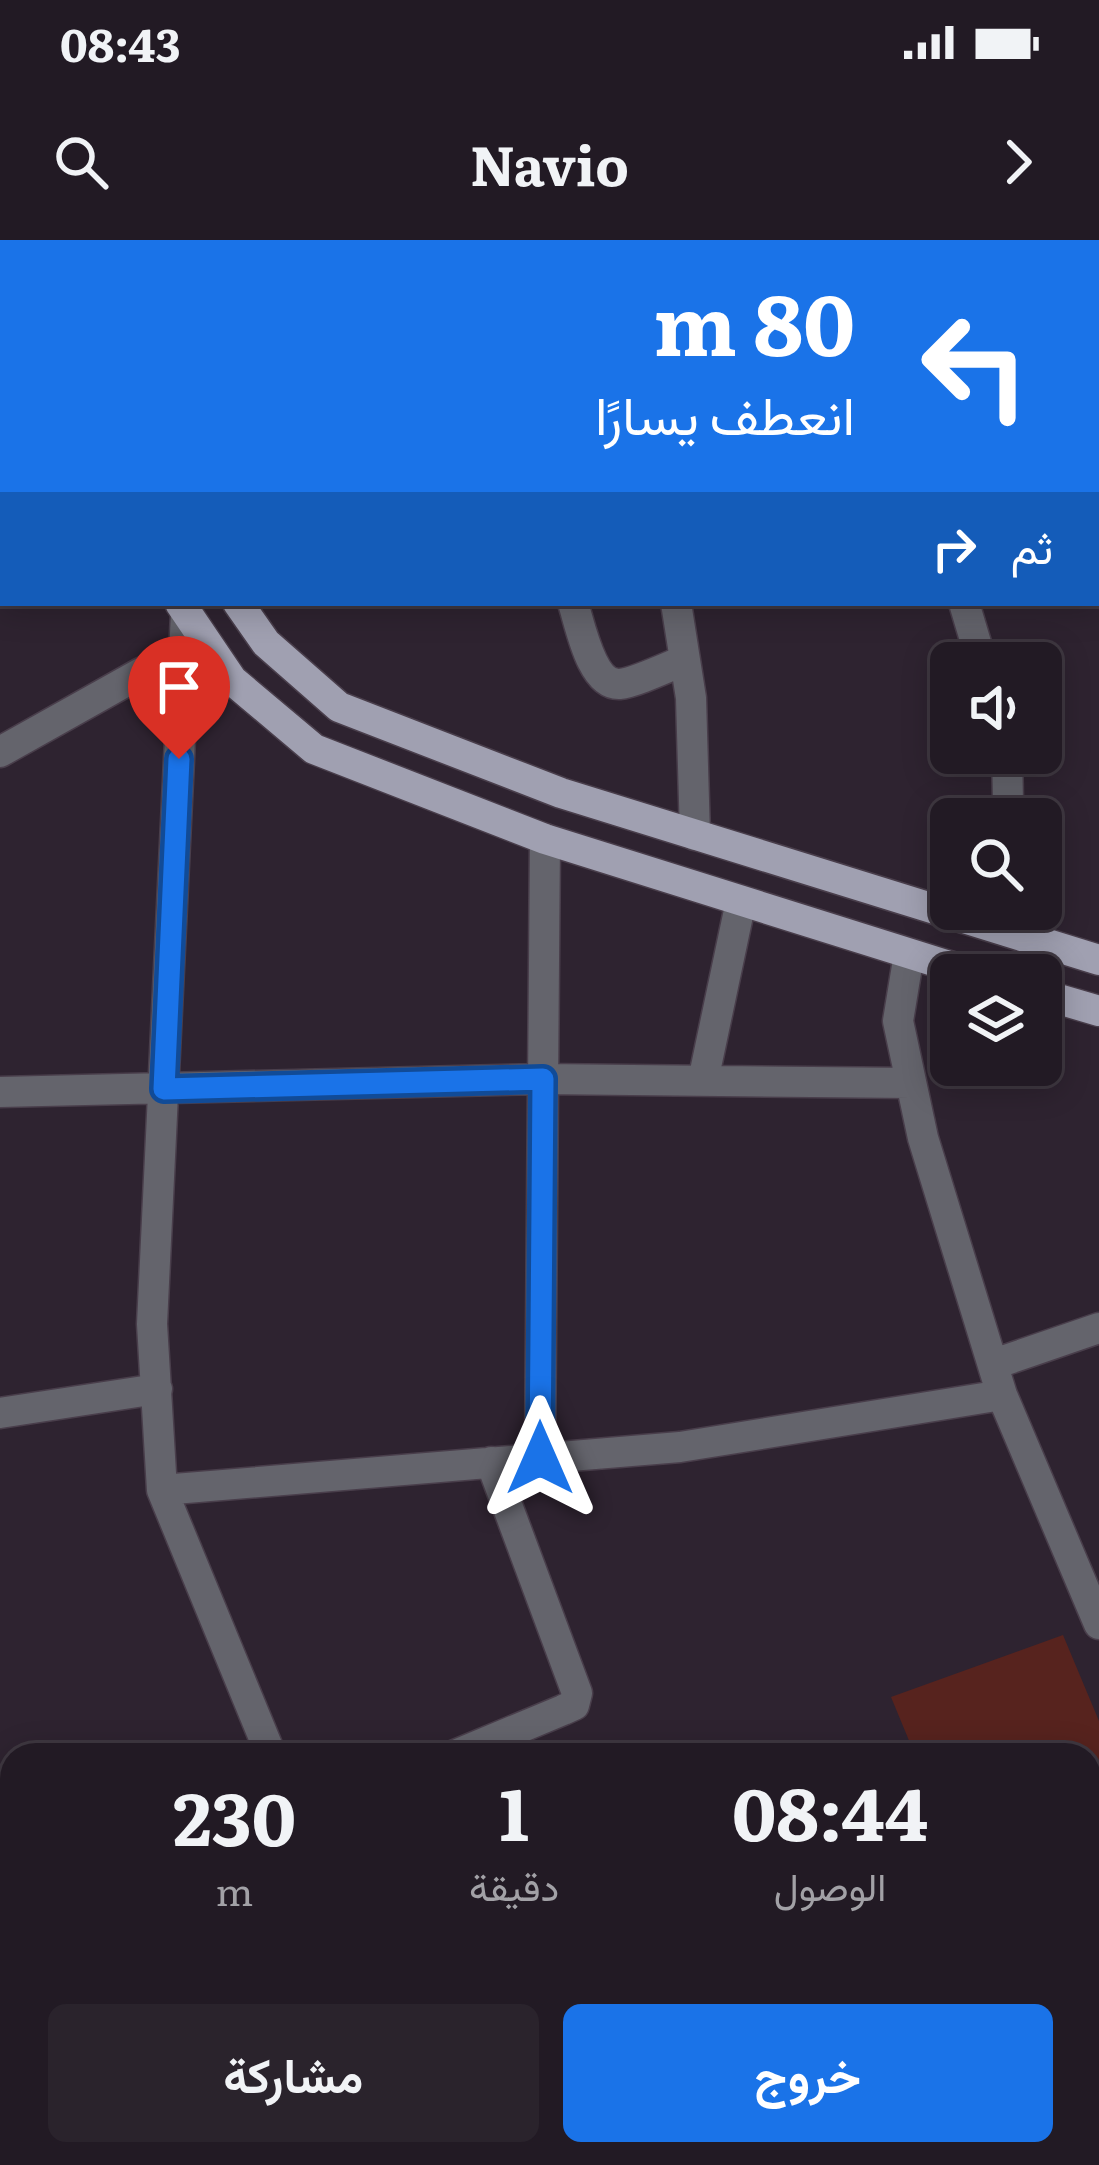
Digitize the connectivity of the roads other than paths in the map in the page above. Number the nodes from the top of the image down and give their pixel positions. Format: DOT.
graph roads {
  1 [pos="240,606"];
  2 [pos="574,606"];
  3 [pos="676,606"];
  4 [pos="965,606"];
  5 [pos="183,608"];
  6 [pos="976,642"];
  7 [pos="685,660"];
  8 [pos="184,665"];
  9 [pos="0,752"];
  10 [pos="695,836"];
  11 [pos="545,839"];
  12 [pos="741,901"];
  13 [pos="930,902"];
  14 [pos="1016,930"];
  15 [pos="910,954"];
  16 [pos="930,960"];
  17 [pos="1099,960"];
  18 [pos="1062,1000"];
  19 [pos="1099,1011"];
  20 [pos="543,1079"];
  21 [pos="704,1081"];
  22 [pos="911,1083"];
  23 [pos="164,1089"];
  24 [pos="0,1092"];
  25 [pos="1099,1328"];
  26 [pos="994,1364"];
  27 [pos="157,1389"];
  28 [pos="1002,1395"];
  29 [pos="0,1413"];
  30 [pos="540,1458"];
  31 [pos="490,1462"];
  32 [pos="163,1490"];
  33 [pos="1099,1624"];
  34 [pos="266,1743"];
  35 [pos="484,1743"];
  1 -- 10 [label="main road"];
  2 -- 7 [label="street"];
  3 -- 7 [label="street"];
  4 -- 6 [label="street"];
  5 -- 8 [label="street"];
  5 -- 11 [label="main road"];
  7 -- 10 [label="street"];
  8 -- 9 [label="street"];
  8 -- 23 [label="street"];
  10 -- 13 [label="main road"];
  11 -- 12 [label="main road"];
  11 -- 20 [label="street"];
  12 -- 15 [label="main road"];
  12 -- 21 [label="street"];
  14 -- 17 [label="main road"];
  15 -- 16 [label="main road"];
  15 -- 22 [label="street"];
  18 -- 19 [label="main road"];
  20 -- 21 [label="street"];
  20 -- 23 [label="street"];
  20 -- 30 [label="street"];
  21 -- 22 [label="street"];
  22 -- 26 [label="street"];
  23 -- 24 [label="street"];
  23 -- 27 [label="street"];
  25 -- 26 [label="street"];
  26 -- 28 [label="street"];
  27 -- 29 [label="street"];
  27 -- 32 [label="street"];
  28 -- 30 [label="street"];
  28 -- 33 [label="street"];
  30 -- 31 [label="street"];
  31 -- 32 [label="street"];
  31 -- 35 [label="street"];
  32 -- 34 [label="street"];
}
